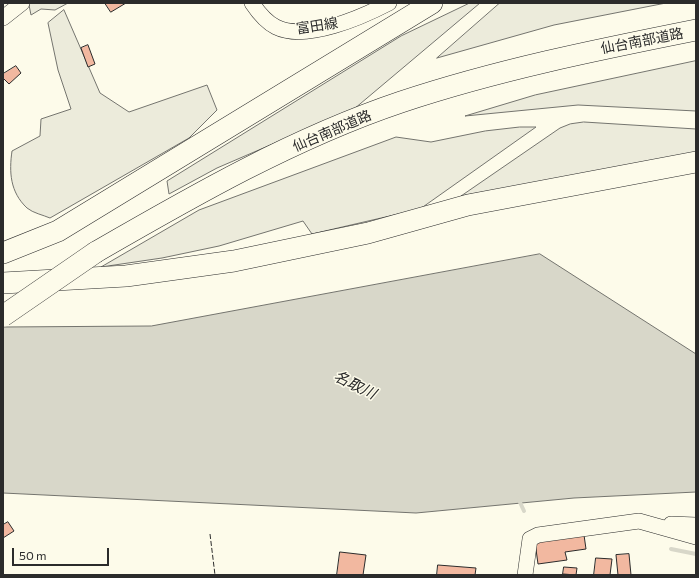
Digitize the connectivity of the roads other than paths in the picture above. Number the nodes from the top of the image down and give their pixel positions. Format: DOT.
graph roads {
  1 [pos="22,3"];
  2 [pos="252,3"];
  3 [pos="389,3"];
  4 [pos="432,3"];
  5 [pos="3,18"];
  6 [pos="696,30"];
  7 [pos="696,162"];
  8 [pos="3,253"];
  9 [pos="3,283"];
  10 [pos="3,316"];
  11 [pos="644,523"];
  12 [pos="696,525"];
  13 [pos="696,537"];
  14 [pos="525,575"];
  1 -- 5 [label="street"];
  2 -- 3 [label="street, 富田線"];
  4 -- 8 [label="highway"];
  6 -- 10 [label="highway, 仙台南部道路, bridge"];
  7 -- 9 [label="highway"];
  11 -- 12 [label="street"];
  11 -- 13 [label="street"];
  11 -- 14 [label="street"];
}
